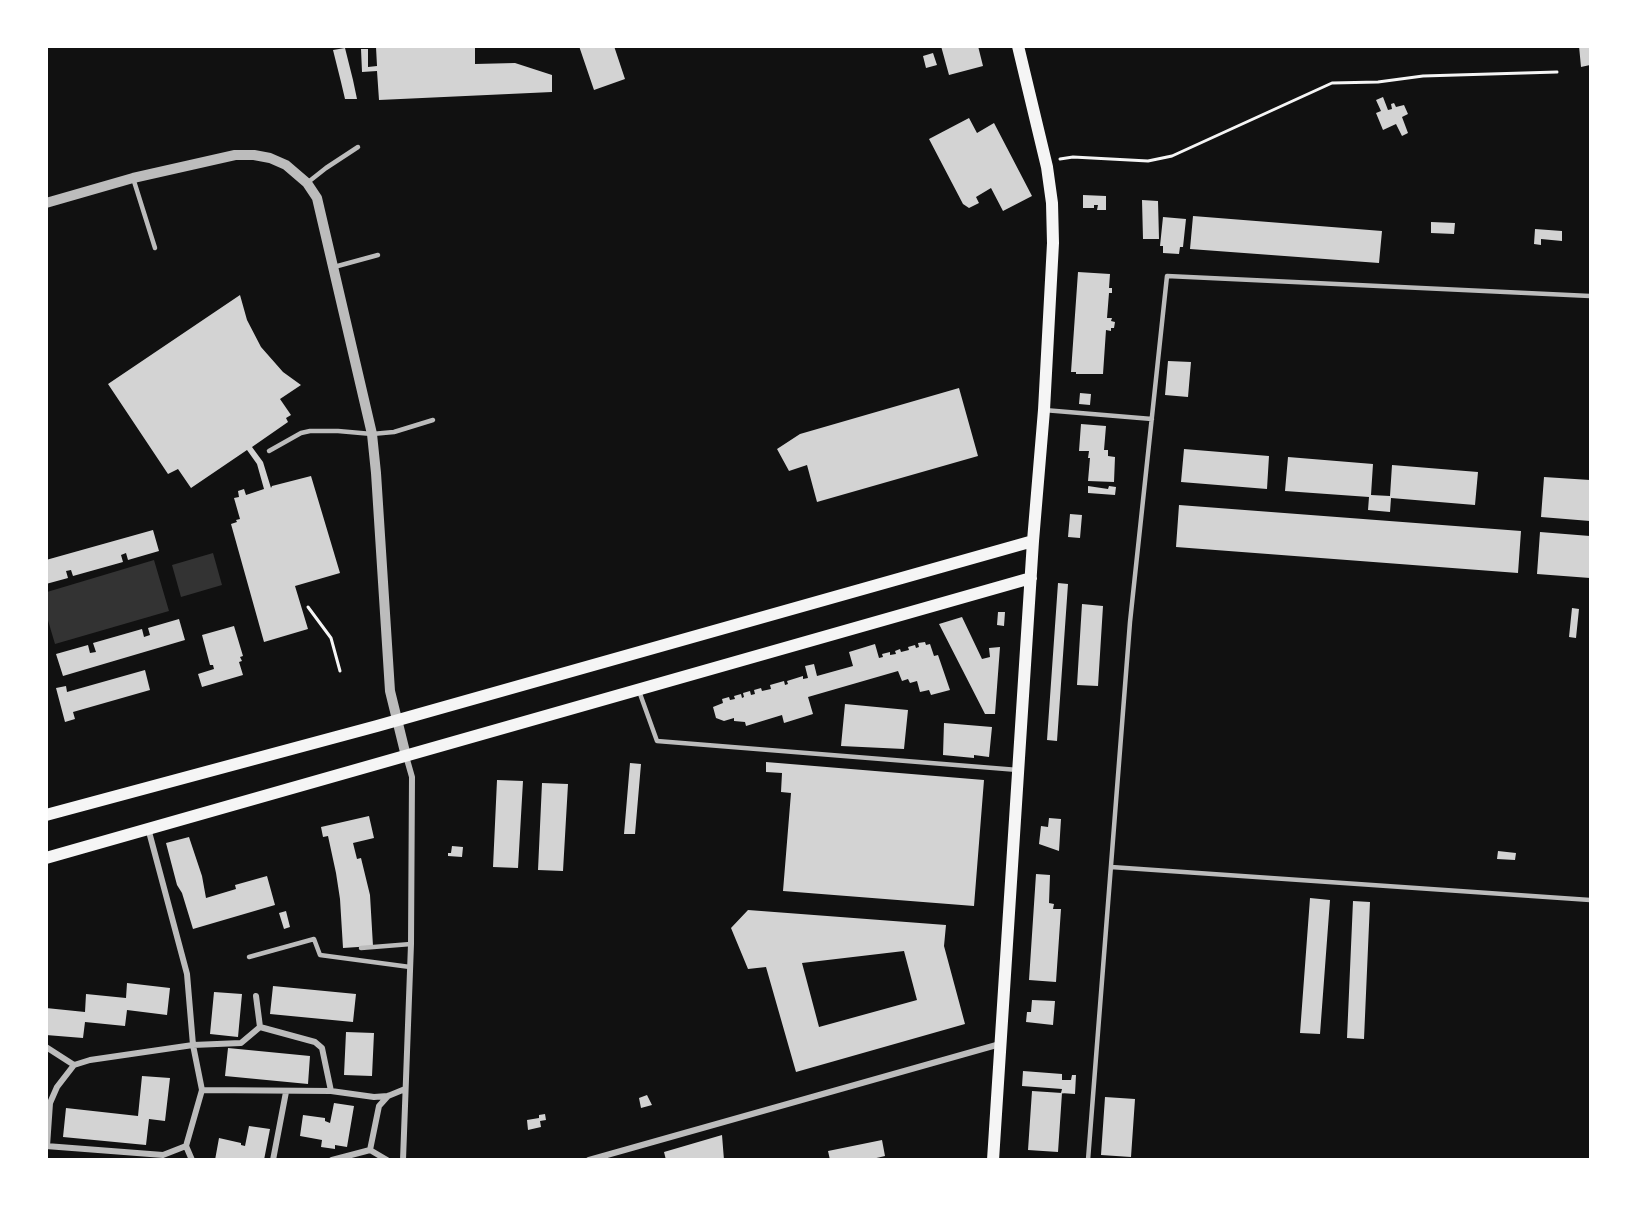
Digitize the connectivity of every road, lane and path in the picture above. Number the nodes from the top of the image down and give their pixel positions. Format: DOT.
graph roads {
  1 [pos="1018,46"];
  2 [pos="1557,72"];
  3 [pos="358,147"];
  4 [pos="1046,161"];
  5 [pos="133,178"];
  6 [pos="307,183"];
  7 [pos="46,203"];
  8 [pos="155,248"];
  9 [pos="378,255"];
  10 [pos="334,267"];
  11 [pos="1590,296"];
  12 [pos="1044,410"];
  13 [pos="1152,419"];
  14 [pos="433,420"];
  15 [pos="372,434"];
  16 [pos="269,451"];
  17 [pos="1033,541"];
  18 [pos="1031,578"];
  19 [pos="308,607"];
  20 [pos="340,671"];
  21 [pos="639,689"];
  22 [pos="397,720"];
  23 [pos="406,756"];
  24 [pos="1019,770"];
  25 [pos="46,815"];
  26 [pos="148,828"];
  27 [pos="46,858"];
  28 [pos="1111,867"];
  29 [pos="1590,900"];
  30 [pos="411,944"];
  31 [pos="361,948"];
  32 [pos="249,957"];
  33 [pos="410,967"];
  34 [pos="256,996"];
  35 [pos="260,1027"];
  36 [pos="1001,1044"];
  37 [pos="193,1045"];
  38 [pos="46,1047"];
  39 [pos="74,1065"];
  40 [pos="405,1089"];
  41 [pos="202,1090"];
  42 [pos="331,1091"];
  43 [pos="286,1092"];
  44 [pos="388,1096"];
  45 [pos="47,1146"];
  46 [pos="186,1146"];
  47 [pos="370,1150"];
  48 [pos="106,1151"];
  49 [pos="106,1160"];
  50 [pos="192,1160"];
  51 [pos="273,1160"];
  52 [pos="333,1160"];
  53 [pos="387,1160"];
  54 [pos="403,1160"];
  55 [pos="589,1160"];
  56 [pos="993,1160"];
  57 [pos="1088,1160"];
  1 -- 4 [label="main road"];
  2 -- 4 [label="path"];
  3 -- 6 [label="lane"];
  4 -- 12 [label="main road"];
  5 -- 6 [label="street"];
  5 -- 7 [label="street"];
  5 -- 8 [label="lane"];
  6 -- 10 [label="street"];
  9 -- 10 [label="lane"];
  10 -- 15 [label="street"];
  11 -- 13 [label="lane"];
  12 -- 13 [label="lane"];
  12 -- 17 [label="main road"];
  13 -- 28 [label="lane"];
  14 -- 15 [label="lane"];
  15 -- 16 [label="lane"];
  15 -- 22 [label="street"];
  17 -- 18 [label="main road"];
  17 -- 22 [label="main road"];
  18 -- 21 [label="main road"];
  18 -- 24 [label="main road"];
  19 -- 20 [label="path"];
  21 -- 23 [label="main road"];
  21 -- 24 [label="lane"];
  22 -- 23 [label="street"];
  22 -- 25 [label="main road"];
  23 -- 26 [label="main road"];
  23 -- 30 [label="street"];
  24 -- 36 [label="main road"];
  26 -- 27 [label="main road"];
  26 -- 37 [label="street"];
  28 -- 29 [label="lane"];
  28 -- 57 [label="lane"];
  30 -- 31 [label="lane"];
  30 -- 33 [label="street"];
  32 -- 33 [label="lane"];
  33 -- 40 [label="street"];
  34 -- 35 [label="street"];
  35 -- 37 [label="street"];
  35 -- 42 [label="street"];
  36 -- 55 [label="street"];
  36 -- 56 [label="main road"];
  37 -- 39 [label="street"];
  37 -- 41 [label="street"];
  38 -- 39 [label="street"];
  39 -- 45 [label="street"];
  40 -- 44 [label="street"];
  40 -- 54 [label="street"];
  41 -- 43 [label="street"];
  41 -- 46 [label="street"];
  42 -- 43 [label="street"];
  42 -- 44 [label="street"];
  43 -- 51 [label="street"];
  44 -- 47 [label="street"];
  45 -- 48 [label="street"];
  46 -- 48 [label="street"];
  46 -- 50 [label="street"];
  47 -- 52 [label="street"];
  47 -- 53 [label="street"];
  48 -- 49 [label="street"];
}
